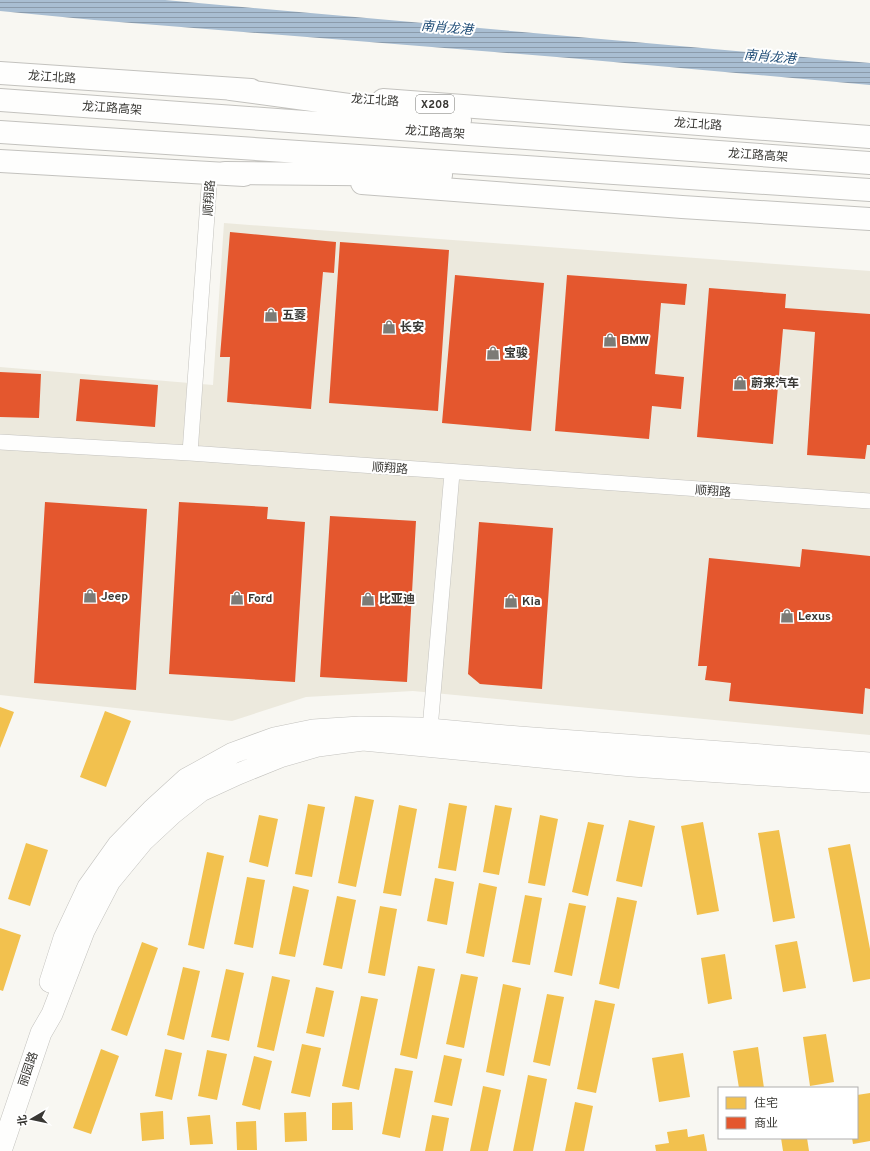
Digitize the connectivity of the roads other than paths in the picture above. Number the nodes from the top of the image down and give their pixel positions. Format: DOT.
graph roads {
  1 [pos="0,73"];
  2 [pos="231,89"];
  3 [pos="0,100"];
  4 [pos="0,132"];
  5 [pos="870,137"];
  6 [pos="685,150"];
  7 [pos="0,160"];
  8 [pos="870,163"];
  9 [pos="218,173"];
  10 [pos="682,177"];
  11 [pos="870,190"];
  12 [pos="870,219"];
  13 [pos="0,442"];
  14 [pos="190,453"];
  15 [pos="452,473"];
  16 [pos="870,501"];
  17 [pos="430,729"];
  18 [pos="870,763"];
  19 [pos="870,782"];
  20 [pos="41,1033"];
  21 [pos="1,1151"];
  1 -- 2 [label="main road, 龙江北路 / X208"];
  2 -- 5 [label="main road, 龙江北路 / X208"];
  2 -- 6 [label="main road"];
  3 -- 6 [label="main road, 龙江路高架"];
  4 -- 10 [label="main road"];
  6 -- 8 [label="main road, 龙江路高架"];
  7 -- 9 [label="main road"];
  9 -- 10 [label="main road"];
  9 -- 12 [label="main road"];
  9 -- 14 [label="street, 顺翔路"];
  10 -- 11 [label="main road"];
  13 -- 14 [label="street"];
  14 -- 15 [label="street, 顺翔路"];
  15 -- 16 [label="street, 顺翔路"];
  15 -- 17 [label="street"];
  17 -- 18 [label="street"];
  17 -- 20 [label="street"];
  19 -- 20 [label="street"];
  20 -- 21 [label="street, 丽园路"];
}
